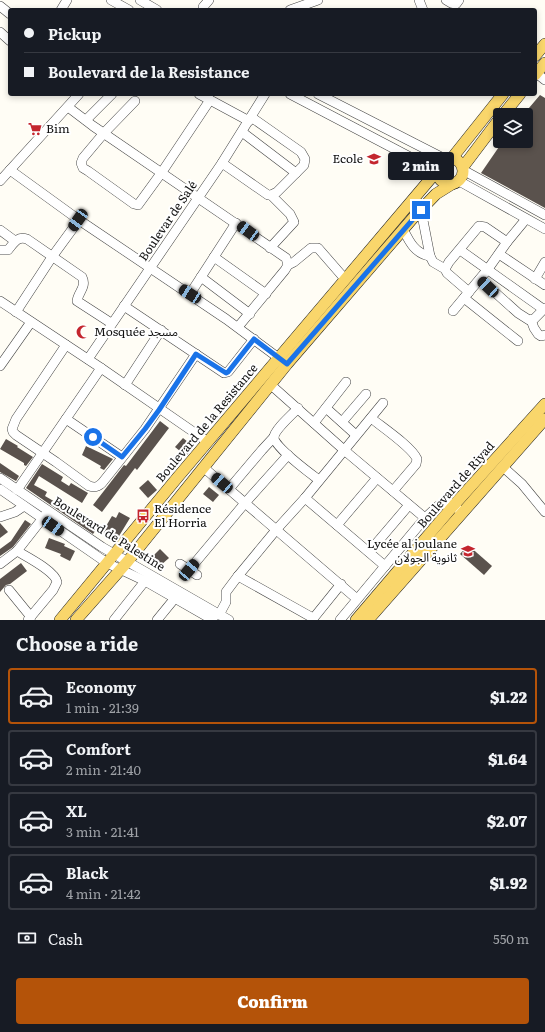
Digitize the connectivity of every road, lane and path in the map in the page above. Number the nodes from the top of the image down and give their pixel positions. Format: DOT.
graph roads {
  1 [pos="111,0"];
  2 [pos="140,0"];
  3 [pos="209,0"];
  4 [pos="446,0"];
  5 [pos="459,0"];
  6 [pos="315,3"];
  7 [pos="0,6"];
  8 [pos="125,8"];
  9 [pos="152,8"];
  10 [pos="203,8"];
  11 [pos="297,8"];
  12 [pos="8,12"];
  13 [pos="0,32"];
  14 [pos="8,38"];
  15 [pos="545,44"];
  16 [pos="537,54"];
  17 [pos="545,63"];
  18 [pos="538,75"];
  19 [pos="76,96"];
  20 [pos="110,96"];
  21 [pos="203,96"];
  22 [pos="264,96"];
  23 [pos="294,96"];
  24 [pos="322,96"];
  25 [pos="501,96"];
  26 [pos="518,96"];
  27 [pos="210,100"];
  28 [pos="135,101"];
  29 [pos="68,107"];
  30 [pos="509,108"];
  31 [pos="250,119"];
  32 [pos="86,120"];
  33 [pos="493,128"];
  34 [pos="242,132"];
  35 [pos="104,133"];
  36 [pos="449,159"];
  37 [pos="222,163"];
  38 [pos="463,169"];
  39 [pos="10,170"];
  40 [pos="438,170"];
  41 [pos="162,172"];
  42 [pos="296,173"];
  43 [pos="0,181"];
  44 [pos="455,183"];
  45 [pos="271,196"];
  46 [pos="198,197"];
  47 [pos="421,210"];
  48 [pos="545,215"];
  49 [pos="526,219"];
  50 [pos="78,220"];
  51 [pos="236,223"];
  52 [pos="403,229"];
  53 [pos="545,229"];
  54 [pos="0,230"];
  55 [pos="15,241"];
  56 [pos="508,242"];
  57 [pos="270,248"];
  58 [pos="0,250"];
  59 [pos="460,250"];
  60 [pos="499,254"];
  61 [pos="430,256"];
  62 [pos="52,257"];
  63 [pos="214,257"];
  64 [pos="545,262"];
  65 [pos="288,265"];
  66 [pos="150,268"];
  67 [pos="445,269"];
  68 [pos="488,269"];
  69 [pos="200,277"];
  70 [pos="345,279"];
  71 [pos="480,279"];
  72 [pos="535,279"];
  73 [pos="545,285"];
  74 [pos="190,294"];
  75 [pos="266,294"];
  76 [pos="467,295"];
  77 [pos="0,301"];
  78 [pos="124,306"];
  79 [pos="544,308"];
  80 [pos="453,311"];
  81 [pos="16,312"];
  82 [pos="250,314"];
  83 [pos="531,320"];
  84 [pos="31,322"];
  85 [pos="110,324"];
  86 [pos="238,327"];
  87 [pos="161,330"];
  88 [pos="545,335"];
  89 [pos="254,339"];
  90 [pos="518,341"];
  91 [pos="66,345"];
  92 [pos="196,354"];
  93 [pos="88,359"];
  94 [pos="283,361"];
  95 [pos="0,366"];
  96 [pos="101,368"];
  97 [pos="346,382"];
  98 [pos="125,385"];
  99 [pos="271,385"];
  100 [pos="366,394"];
  101 [pos="383,403"];
  102 [pos="545,404"];
  103 [pos="298,408"];
  104 [pos="326,408"];
  105 [pos="159,410"];
  106 [pos="371,418"];
  107 [pos="66,419"];
  108 [pos="545,419"];
  109 [pos="342,422"];
  110 [pos="314,423"];
  111 [pos="356,434"];
  112 [pos="274,437"];
  113 [pos="208,442"];
  114 [pos="344,450"];
  115 [pos="42,452"];
  116 [pos="288,455"];
  117 [pos="122,457"];
  118 [pos="503,466"];
  119 [pos="203,467"];
  120 [pos="0,478"];
  121 [pos="376,478"];
  122 [pos="319,480"];
  123 [pos="0,489"];
  124 [pos="229,489"];
  125 [pos="17,490"];
  126 [pos="393,491"];
  127 [pos="304,498"];
  128 [pos="244,503"];
  129 [pos="409,505"];
  130 [pos="24,506"];
  131 [pos="458,509"];
  132 [pos="545,512"];
  133 [pos="46,515"];
  134 [pos="0,517"];
  135 [pos="425,518"];
  136 [pos="337,525"];
  137 [pos="276,530"];
  138 [pos="17,551"];
  139 [pos="369,552"];
  140 [pos="111,558"];
  141 [pos="0,564"];
  142 [pos="180,564"];
  143 [pos="124,565"];
  144 [pos="385,566"];
  145 [pos="189,570"];
  146 [pos="197,575"];
  147 [pos="238,576"];
  148 [pos="145,581"];
  149 [pos="341,584"];
  150 [pos="9,590"];
  151 [pos="175,598"];
  152 [pos="357,599"];
  153 [pos="216,617"];
  154 [pos="29,618"];
  155 [pos="64,619"];
  156 [pos="312,619"];
  157 [pos="76,620"];
  158 [pos="114,620"];
  159 [pos="157,620"];
  160 [pos="229,620"];
  161 [pos="340,620"];
  162 [pos="356,620"];
  163 [pos="368,620"];
  1 -- 8 [label="street"];
  2 -- 9 [label="street"];
  3 -- 10 [label="street"];
  4 -- 5 [label="street"];
  6 -- 11 [label="street"];
  7 -- 12 [label="street"];
  13 -- 14 [label="street"];
  15 -- 16 [label="main road"];
  17 -- 18 [label="main road"];
  19 -- 29 [label="street"];
  20 -- 32 [label="street"];
  21 -- 27 [label="street"];
  22 -- 31 [label="street, Boulevar de Salé"];
  23 -- 40 [label="street"];
  24 -- 36 [label="street"];
  25 -- 36 [label="main road"];
  26 -- 30 [label="main road"];
  27 -- 31 [label="street"];
  27 -- 41 [label="street"];
  28 -- 35 [label="street"];
  29 -- 32 [label="street"];
  29 -- 39 [label="street"];
  31 -- 34 [label="street, Boulevar de Salé"];
  31 -- 42 [label="street"];
  32 -- 35 [label="street"];
  33 -- 38 [label="main road"];
  34 -- 37 [label="street, Boulevar de Salé"];
  34 -- 42 [label="street"];
  35 -- 41 [label="street"];
  35 -- 41 [label="street"];
  36 -- 38 [label="main road"];
  36 -- 40 [label="main road"];
  37 -- 45 [label="street"];
  37 -- 46 [label="street, Boulevar de Salé"];
  38 -- 44 [label="main road"];
  38 -- 48 [label="street"];
  39 -- 43 [label="street"];
  39 -- 50 [label="street"];
  40 -- 44 [label="main road"];
  40 -- 70 [label="main road, Boulevard de la Resistance"];
  41 -- 46 [label="street"];
  42 -- 45 [label="street"];
  44 -- 47 [label="main road, Boulevard de la Resistance"];
  44 -- 49 [label="street"];
  45 -- 57 [label="street"];
  46 -- 51 [label="street"];
  46 -- 66 [label="street, Boulevar de Salé"];
  47 -- 52 [label="main road, Boulevard de la Resistance"];
  47 -- 61 [label="street"];
  49 -- 53 [label="street"];
  49 -- 56 [label="street"];
  50 -- 62 [label="street"];
  50 -- 66 [label="street"];
  51 -- 57 [label="street"];
  51 -- 63 [label="street"];
  52 -- 61 [label="street"];
  52 -- 94 [label="main road, Boulevard de la Resistance"];
  54 -- 55 [label="street"];
  55 -- 58 [label="street"];
  55 -- 62 [label="street"];
  56 -- 59 [label="street"];
  56 -- 60 [label="street"];
  57 -- 65 [label="street"];
  59 -- 67 [label="street"];
  59 -- 68 [label="street"];
  60 -- 68 [label="street"];
  60 -- 72 [label="street"];
  61 -- 67 [label="street"];
  62 -- 81 [label="street"];
  62 -- 85 [label="street"];
  63 -- 69 [label="street"];
  63 -- 75 [label="street"];
  64 -- 72 [label="street"];
  65 -- 70 [label="street"];
  65 -- 75 [label="street"];
  66 -- 74 [label="street"];
  66 -- 78 [label="street, Boulevar de Salé"];
  67 -- 76 [label="street"];
  68 -- 71 [label="street"];
  68 -- 79 [label="street"];
  69 -- 74 [label="street"];
  69 -- 82 [label="street"];
  70 -- 94 [label="main road, Boulevard de la Resistance"];
  71 -- 76 [label="street"];
  71 -- 83 [label="street"];
  72 -- 73 [label="street"];
  74 -- 86 [label="street"];
  75 -- 82 [label="street"];
  76 -- 80 [label="street"];
  76 -- 90 [label="street"];
  77 -- 81 [label="street"];
  78 -- 85 [label="street, Boulevar de Salé"];
  78 -- 87 [label="street"];
  79 -- 83 [label="street"];
  81 -- 84 [label="street"];
  82 -- 86 [label="street"];
  83 -- 88 [label="street"];
  84 -- 91 [label="street"];
  84 -- 95 [label="street"];
  85 -- 93 [label="street, Boulevar de Salé"];
  86 -- 89 [label="street"];
  87 -- 92 [label="street"];
  87 -- 98 [label="street"];
  89 -- 92 [label="street"];
  89 -- 94 [label="street"];
  91 -- 93 [label="street"];
  91 -- 115 [label="street"];
  92 -- 105 [label="street"];
  93 -- 96 [label="street"];
  94 -- 99 [label="main road, Boulevard de la Resistance"];
  94 -- 113 [label="main road, Boulevard de la Resistance"];
  96 -- 98 [label="street"];
  96 -- 107 [label="street"];
  97 -- 104 [label="street"];
  98 -- 105 [label="street"];
  99 -- 103 [label="street"];
  99 -- 119 [label="main road, Boulevard de la Resistance"];
  100 -- 109 [label="street"];
  101 -- 106 [label="street"];
  102 -- 131 [label="main road, Boulevard de Riyad"];
  103 -- 110 [label="street"];
  103 -- 112 [label="street"];
  104 -- 109 [label="street"];
  104 -- 110 [label="street"];
  105 -- 113 [label="street"];
  105 -- 117 [label="street"];
  106 -- 111 [label="street"];
  106 -- 126 [label="street"];
  107 -- 115 [label="street"];
  107 -- 117 [label="street"];
  108 -- 118 [label="main road, Boulevard de Riyad"];
  109 -- 111 [label="street"];
  110 -- 114 [label="street"];
  111 -- 114 [label="street"];
  112 -- 116 [label="street"];
  112 -- 124 [label="street"];
  113 -- 140 [label="main road, Boulevard de la Resistance"];
  114 -- 121 [label="street"];
  114 -- 122 [label="street"];
  115 -- 117 [label="street"];
  115 -- 125 [label="street"];
  116 -- 122 [label="street"];
  116 -- 128 [label="street"];
  118 -- 131 [label="main road, Boulevard de Riyad"];
  118 -- 132 [label="street"];
  119 -- 124 [label="street"];
  119 -- 143 [label="main road, Boulevard de la Resistance"];
  120 -- 125 [label="street, Boulevard de Palestine"];
  121 -- 126 [label="street"];
  121 -- 136 [label="street"];
  122 -- 127 [label="street"];
  123 -- 130 [label="street, Boulevard de Palestine"];
  124 -- 128 [label="street"];
  125 -- 133 [label="street, Boulevard de Palestine"];
  126 -- 129 [label="street"];
  127 -- 136 [label="street"];
  127 -- 137 [label="street"];
  128 -- 137 [label="street"];
  128 -- 145 [label="street"];
  129 -- 135 [label="street"];
  129 -- 139 [label="street"];
  130 -- 133 [label="street, Boulevard de Palestine"];
  130 -- 134 [label="street"];
  131 -- 135 [label="street"];
  131 -- 162 [label="main road, Boulevard de Riyad"];
  131 -- 163 [label="main road, Boulevard de Riyad"];
  133 -- 138 [label="street"];
  133 -- 140 [label="street, Boulevard de Palestine"];
  135 -- 144 [label="street"];
  136 -- 139 [label="street"];
  137 -- 147 [label="street"];
  137 -- 149 [label="street"];
  138 -- 141 [label="street"];
  138 -- 154 [label="street"];
  139 -- 144 [label="street"];
  140 -- 143 [label="street, Boulevard de Palestine"];
  140 -- 155 [label="main road, Boulevard de la Resistance"];
  142 -- 145 [label="street"];
  143 -- 148 [label="street, Boulevard de Palestine"];
  143 -- 153 [label="street, Boulevard de Palestine"];
  143 -- 157 [label="main road, Boulevard de la Resistance"];
  144 -- 152 [label="street"];
  145 -- 146 [label="street"];
  147 -- 153 [label="street"];
  147 -- 156 [label="street"];
  148 -- 151 [label="street, Boulevard de Palestine"];
  148 -- 158 [label="street"];
  149 -- 152 [label="street"];
  149 -- 156 [label="street"];
  150 -- 154 [label="street"];
  151 -- 153 [label="street, Boulevard de Palestine"];
  151 -- 159 [label="street"];
  152 -- 161 [label="street"];
  153 -- 160 [label="street, Boulevard de Palestine"];
}
